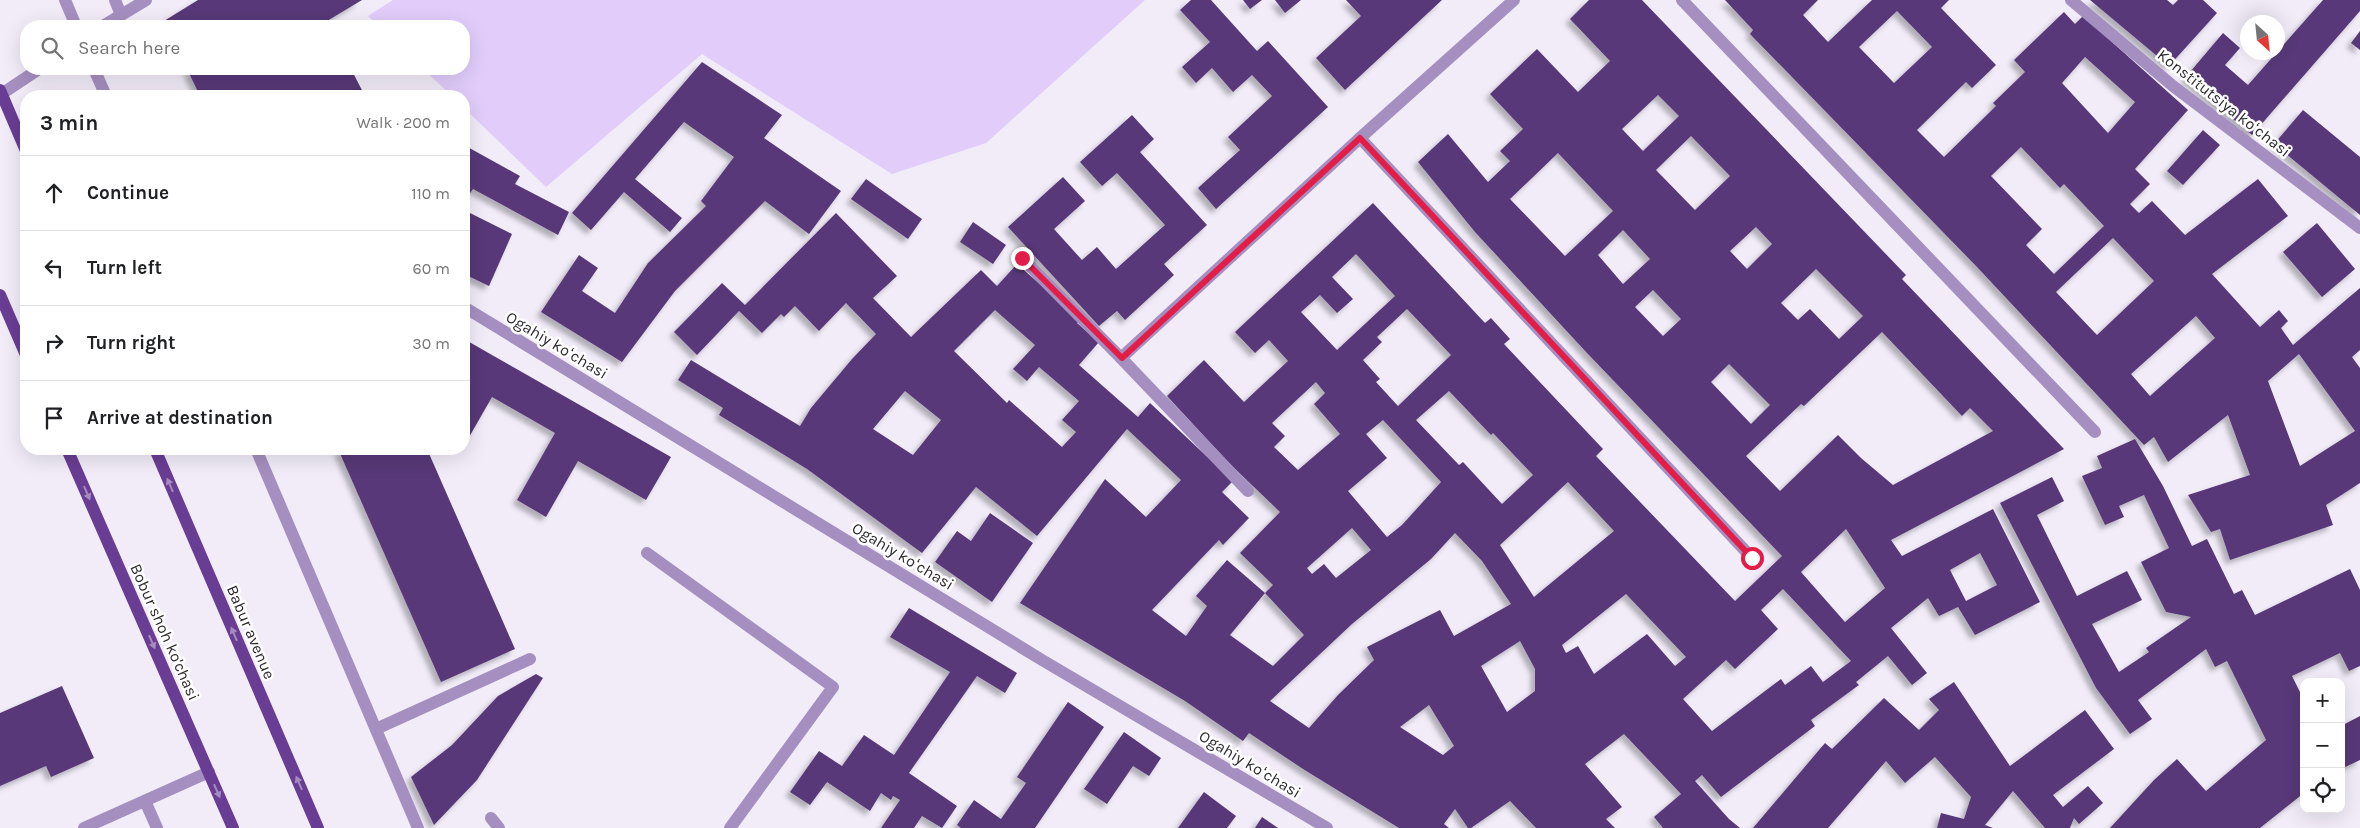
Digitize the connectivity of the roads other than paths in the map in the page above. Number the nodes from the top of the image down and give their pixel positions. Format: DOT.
graph roads {
  1 [pos="65,0"];
  2 [pos="115,0"];
  3 [pos="146,0"];
  4 [pos="1514,0"];
  5 [pos="1682,0"];
  6 [pos="2071,0"];
  7 [pos="121,15"];
  8 [pos="73,20"];
  9 [pos="113,20"];
  10 [pos="30,75"];
  11 [pos="97,75"];
  12 [pos="103,90"];
  13 [pos="1,93"];
  14 [pos="20,137"];
  15 [pos="1360,138"];
  16 [pos="2360,228"];
  17 [pos="1022,258"];
  18 [pos="0,295"];
  19 [pos="470,312"];
  20 [pos="20,341"];
  21 [pos="1122,358"];
  22 [pos="2095,432"];
  23 [pos="70,455"];
  24 [pos="157,455"];
  25 [pos="259,455"];
  26 [pos="1248,491"];
  27 [pos="646,553"];
  28 [pos="1752,558"];
  29 [pos="530,659"];
  30 [pos="376,728"];
  31 [pos="208,772"];
  32 [pos="145,801"];
  33 [pos="84,828"];
  34 [pos="157,828"];
  35 [pos="233,828"];
  36 [pos="318,828"];
  37 [pos="418,828"];
  38 [pos="730,828"];
  39 [pos="1327,828"];
  1 -- 8 [label="street"];
  2 -- 7 [label="street"];
  3 -- 7 [label="street"];
  4 -- 15 [label="street"];
  5 -- 22 [label="street"];
  6 -- 16 [label="street, Konstitutsiya koʻchasi"];
  7 -- 9 [label="street"];
  10 -- 13 [label="street"];
  11 -- 12 [label="street"];
  13 -- 14 [label="main road"];
  15 -- 21 [label="street"];
  15 -- 28 [label="street"];
  17 -- 21 [label="street"];
  18 -- 20 [label="main road"];
  19 -- 39 [label="street, Ogahiy koʻchasi"];
  21 -- 26 [label="street"];
  23 -- 31 [label="main road, Bobur shoh ko'chasi, one-way"];
  36 -- 24 [label="main road, Babur avenue, one-way"];
  25 -- 30 [label="street"];
  27 -- 38 [label="street"];
  29 -- 30 [label="street"];
  30 -- 37 [label="street"];
  31 -- 32 [label="street"];
  31 -- 35 [label="main road, Bobur shoh ko'chasi, one-way"];
  32 -- 33 [label="street"];
  32 -- 34 [label="street"];
}
